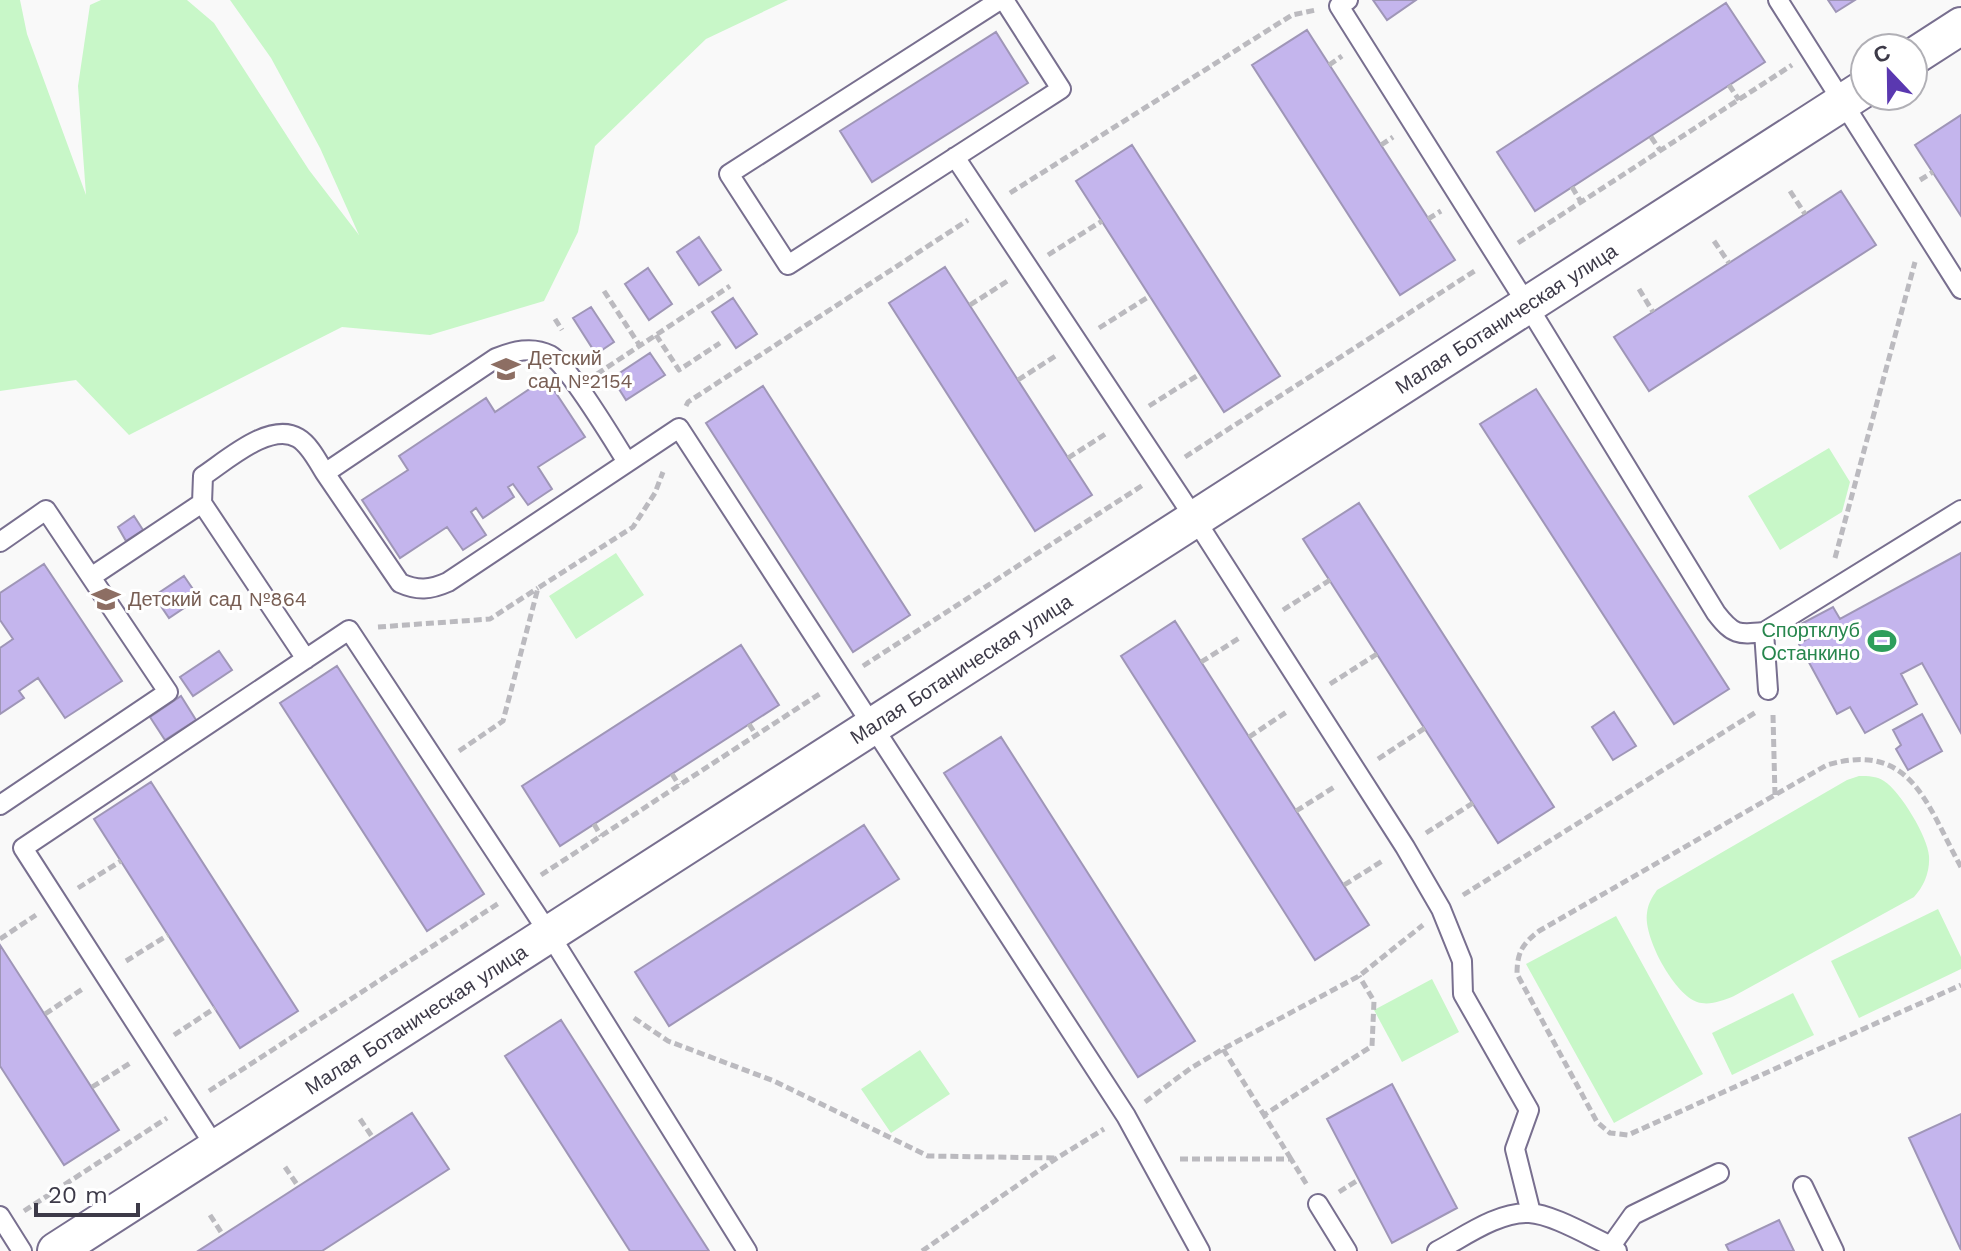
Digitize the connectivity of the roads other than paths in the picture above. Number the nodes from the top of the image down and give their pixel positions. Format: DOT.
graph roads {
  1 [pos="1002,0"];
  2 [pos="1348,0"];
  3 [pos="1778,0"];
  4 [pos="1961,26"];
  5 [pos="1929,47"];
  6 [pos="1849,91"];
  7 [pos="1849,99"];
  8 [pos="1862,112"];
  9 [pos="955,157"];
  10 [pos="1961,289"];
  11 [pos="1528,306"];
  12 [pos="627,462"];
  13 [pos="325,473"];
  14 [pos="202,503"];
  15 [pos="1961,510"];
  16 [pos="1195,519"];
  17 [pos="0,542"];
  18 [pos="91,577"];
  19 [pos="1764,632"];
  20 [pos="306,659"];
  21 [pos="1769,697"];
  22 [pos="873,728"];
  23 [pos="0,805"];
  24 [pos="550,935"];
  25 [pos="216,1148"];
  26 [pos="1719,1173"];
  27 [pos="1803,1186"];
  28 [pos="1318,1204"];
  29 [pos="1531,1213"];
  30 [pos="2,1220"];
  31 [pos="1614,1248"];
  32 [pos="22,1251"];
  33 [pos="56,1251"];
  34 [pos="747,1251"];
  35 [pos="1200,1251"];
  36 [pos="1347,1251"];
  37 [pos="1437,1251"];
  38 [pos="1834,1251"];
  1 -- 9 [label="lane"];
  1 -- 9 [label="lane"];
  2 -- 11 [label="lane"];
  3 -- 6 [label="lane"];
  4 -- 5 [label="street"];
  7 -- 11 [label="street, Малая Ботаническая улица"];
  8 -- 10 [label="lane"];
  9 -- 16 [label="lane"];
  11 -- 16 [label="street, Малая Ботаническая улица"];
  11 -- 19 [label="lane"];
  12 -- 13 [label="lane"];
  12 -- 13 [label="lane"];
  12 -- 22 [label="lane"];
  13 -- 14 [label="lane"];
  14 -- 18 [label="lane"];
  14 -- 20 [label="lane"];
  15 -- 19 [label="lane"];
  16 -- 22 [label="street, Малая Ботаническая улица"];
  16 -- 29 [label="lane"];
  17 -- 18 [label="lane"];
  18 -- 23 [label="lane"];
  19 -- 21 [label="lane"];
  20 -- 24 [label="lane"];
  20 -- 25 [label="lane"];
  22 -- 24 [label="street, Малая Ботаническая улица"];
  22 -- 35 [label="lane"];
  24 -- 25 [label="street, Малая Ботаническая улица"];
  24 -- 34 [label="lane"];
  25 -- 33 [label="street, Малая Ботаническая улица"];
  26 -- 31 [label="lane"];
  27 -- 38 [label="lane"];
  28 -- 36 [label="lane"];
  29 -- 31 [label="lane"];
  29 -- 37 [label="lane"];
  30 -- 32 [label="lane"];
}
